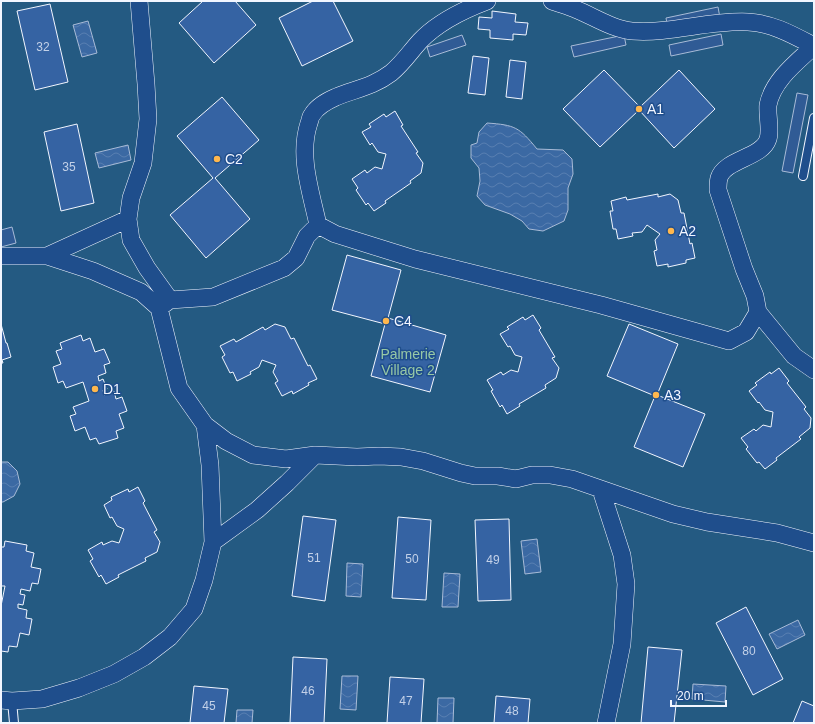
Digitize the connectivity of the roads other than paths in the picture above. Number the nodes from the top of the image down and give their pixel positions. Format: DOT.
graph roads {
  1 [pos="139,1"];
  2 [pos="487,1"];
  3 [pos="552,1"];
  4 [pos="814,46"];
  5 [pos="814,118"];
  6 [pos="803,176"];
  7 [pos="128,219"];
  8 [pos="318,225"];
  9 [pos="1,256"];
  10 [pos="47,256"];
  11 [pos="165,304"];
  12 [pos="758,312"];
  13 [pos="814,370"];
  14 [pos="205,425"];
  15 [pos="315,455"];
  16 [pos="601,490"];
  17 [pos="213,542"];
  18 [pos="814,543"];
  19 [pos="7,700"];
  20 [pos="14,723"];
  21 [pos="606,723"];
  1 -- 7 [label="street"];
  2 -- 8 [label="street"];
  3 -- 4 [label="street"];
  4 -- 12 [label="street"];
  5 -- 6 [label="lane"];
  7 -- 10 [label="street"];
  7 -- 11 [label="street"];
  8 -- 11 [label="street"];
  8 -- 12 [label="street"];
  9 -- 10 [label="street"];
  10 -- 11 [label="street"];
  11 -- 14 [label="street"];
  12 -- 13 [label="street"];
  14 -- 15 [label="street"];
  14 -- 17 [label="street"];
  15 -- 16 [label="street"];
  15 -- 17 [label="street"];
  16 -- 18 [label="street"];
  16 -- 21 [label="street"];
  17 -- 19 [label="street"];
  19 -- 20 [label="lane"];
}
